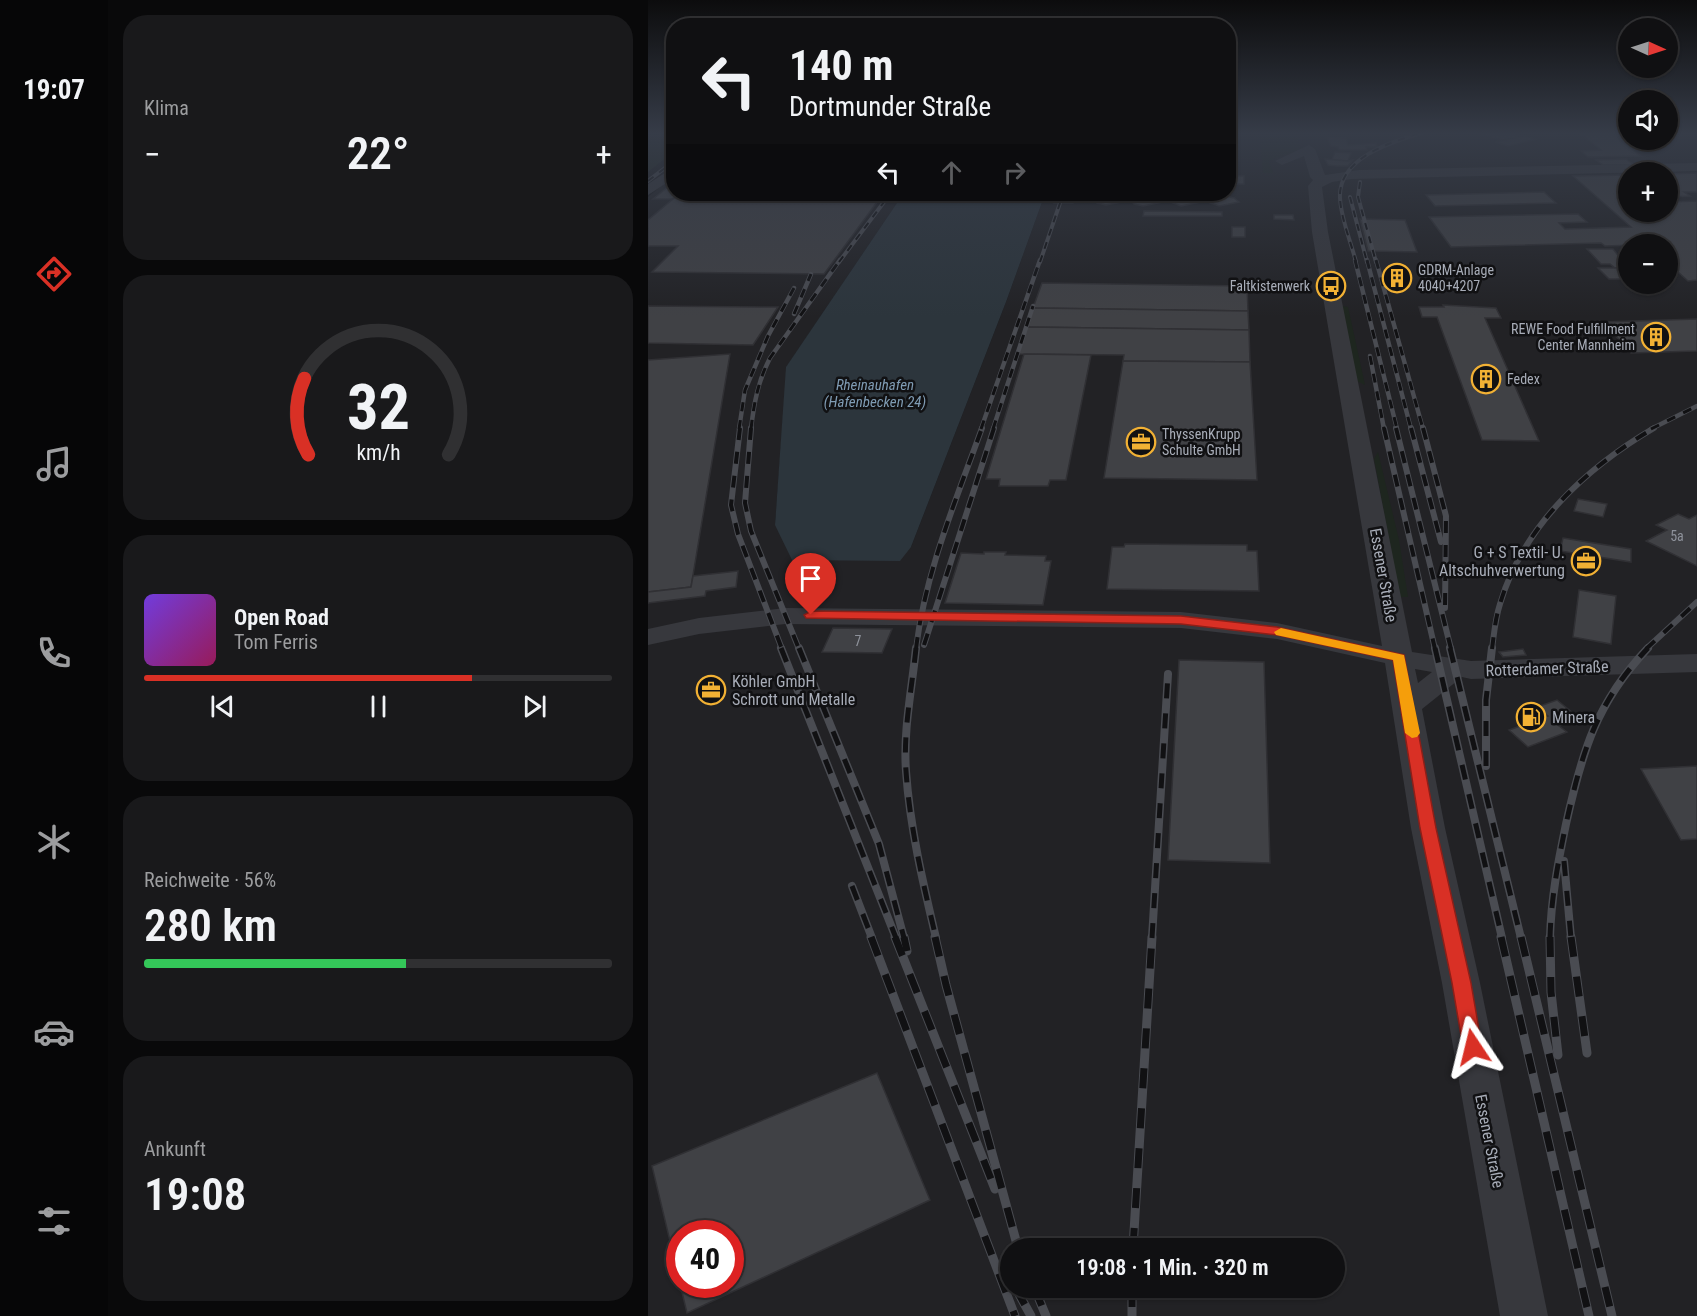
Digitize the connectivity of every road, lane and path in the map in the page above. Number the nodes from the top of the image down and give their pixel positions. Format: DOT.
graph roads {
  1 [pos="1315,194"];
  2 [pos="648,637"];
  3 [pos="1399,658"];
  4 [pos="1697,663"];
  5 [pos="1455,668"];
  6 [pos="1408,705"];
  7 [pos="1524,1316"];
  1 -- 3 [label="street, Essener Straße"];
  2 -- 3 [label="street, Rotterdamer Straße"];
  3 -- 5 [label="street, Rotterdamer Straße"];
  3 -- 6 [label="street, Essener Straße"];
  4 -- 5 [label="street, Rotterdamer Straße"];
  5 -- 6 [label="street"];
  6 -- 7 [label="street, Essener Straße"];
}
